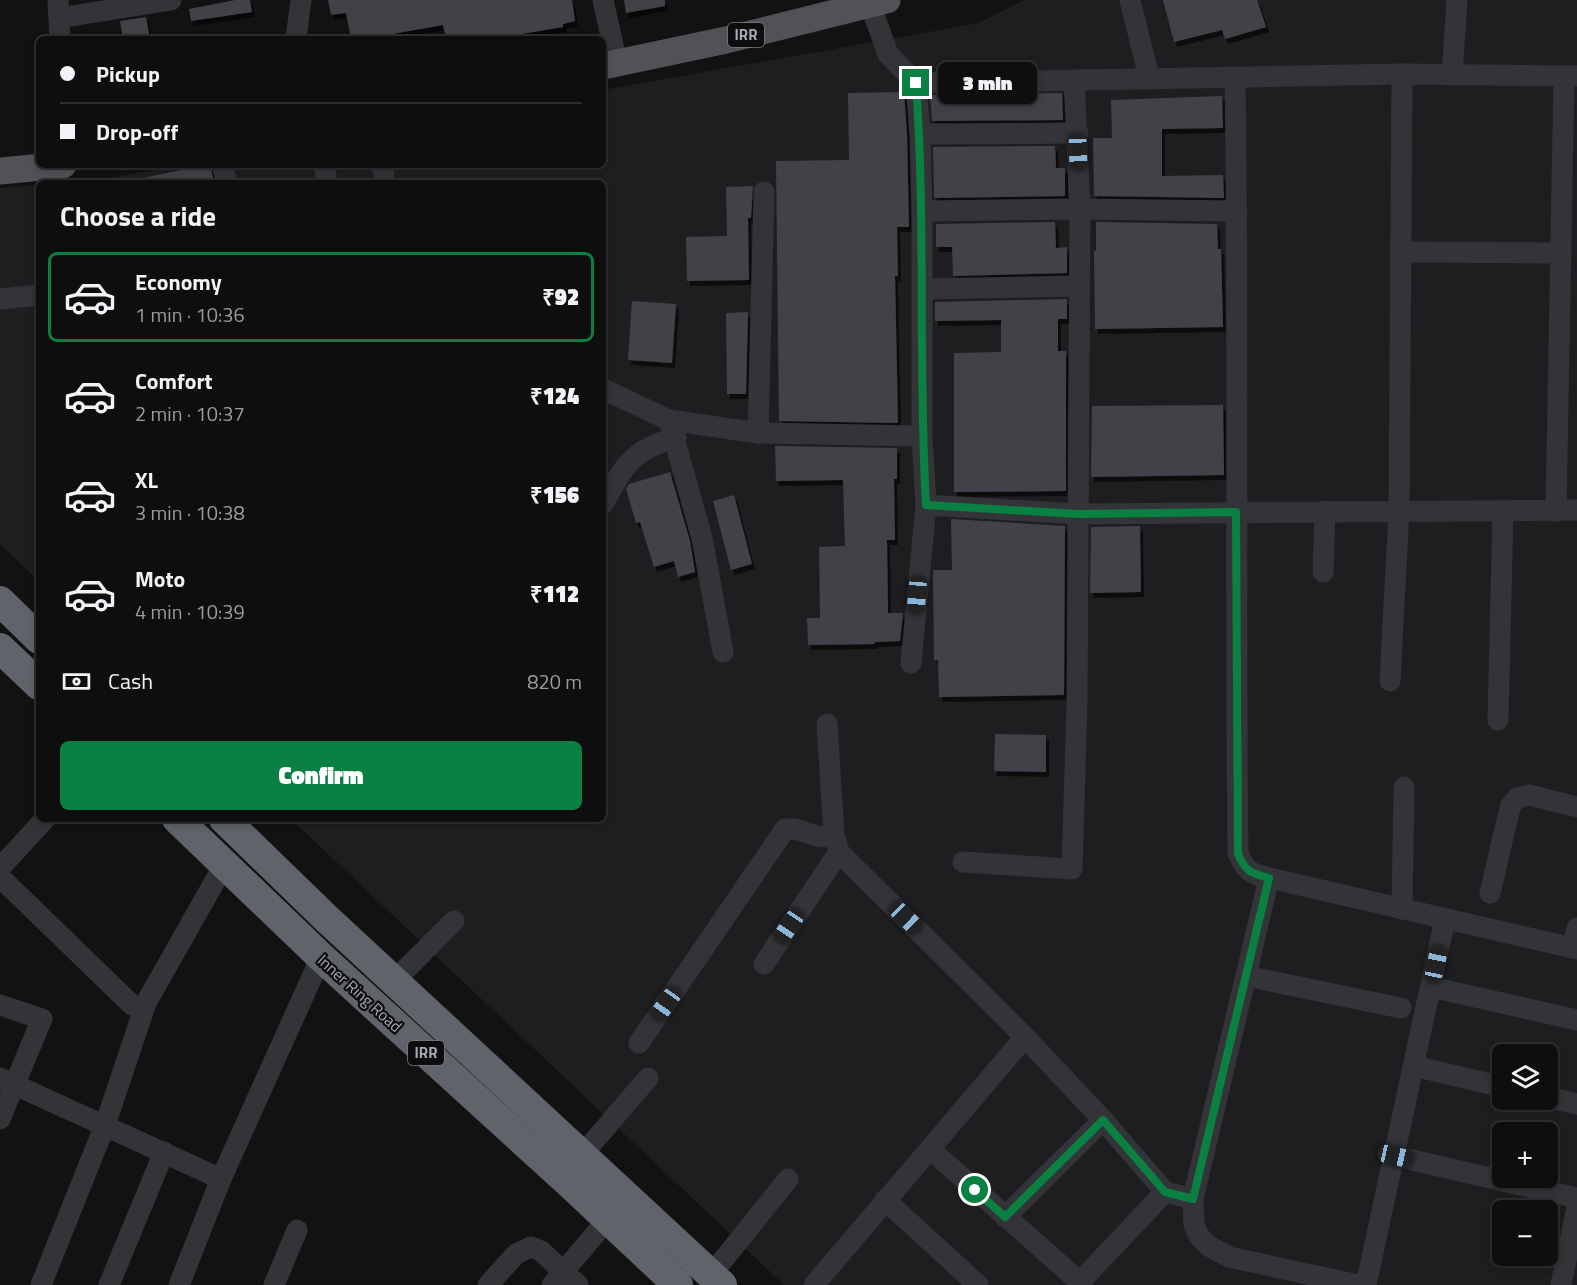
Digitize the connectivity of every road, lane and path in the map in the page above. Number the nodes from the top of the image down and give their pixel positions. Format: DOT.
graph roads {
  1 [pos="171,0"];
  2 [pos="301,0"];
  3 [pos="603,0"];
  4 [pos="828,0"];
  5 [pos="1130,0"];
  6 [pos="1457,0"];
  7 [pos="880,2"];
  8 [pos="59,9"];
  9 [pos="60,36"];
  10 [pos="297,36"];
  11 [pos="606,36"];
  12 [pos="607,56"];
  13 [pos="1402,74"];
  14 [pos="1452,75"];
  15 [pos="1570,76"];
  16 [pos="1149,77"];
  17 [pos="1234,78"];
  18 [pos="1074,80"];
  19 [pos="916,83"];
  20 [pos="1078,133"];
  21 [pos="920,134"];
  22 [pos="36,152"];
  23 [pos="0,156"];
  24 [pos="36,168"];
  25 [pos="0,171"];
  26 [pos="764,192"];
  27 [pos="1080,209"];
  28 [pos="922,210"];
  29 [pos="1237,211"];
  30 [pos="1401,252"];
  31 [pos="1561,253"];
  32 [pos="1079,286"];
  33 [pos="922,289"];
  34 [pos="36,294"];
  35 [pos="0,299"];
  36 [pos="606,390"];
  37 [pos="672,429"];
  38 [pos="758,433"];
  39 [pos="922,436"];
  40 [pos="606,499"];
  41 [pos="926,505"];
  42 [pos="1503,511"];
  43 [pos="1567,511"];
  44 [pos="1236,512"];
  45 [pos="1325,512"];
  46 [pos="1399,512"];
  47 [pos="1078,514"];
  48 [pos="1323,572"];
  49 [pos="0,602"];
  50 [pos="36,636"];
  51 [pos="0,648"];
  52 [pos="723,652"];
  53 [pos="911,663"];
  54 [pos="1390,681"];
  55 [pos="36,682"];
  56 [pos="1498,720"];
  57 [pos="827,724"];
  58 [pos="1404,787"];
  59 [pos="1577,807"];
  60 [pos="42,822"];
  61 [pos="180,822"];
  62 [pos="220,822"];
  63 [pos="226,822"];
  64 [pos="200,841"];
  65 [pos="837,843"];
  66 [pos="963,862"];
  67 [pos="224,865"];
  68 [pos="0,868"];
  69 [pos="0,877"];
  70 [pos="1269,878"];
  71 [pos="1490,892"];
  72 [pos="1402,909"];
  73 [pos="1445,919"];
  74 [pos="454,921"];
  75 [pos="1575,942"];
  76 [pos="321,957"];
  77 [pos="764,964"];
  78 [pos="1246,976"];
  79 [pos="394,981"];
  80 [pos="1431,987"];
  81 [pos="0,1005"];
  82 [pos="132,1005"];
  83 [pos="1401,1008"];
  84 [pos="1577,1020"];
  85 [pos="1025,1037"];
  86 [pos="639,1043"];
  87 [pos="1414,1066"];
  88 [pos="648,1078"];
  89 [pos="7,1081"];
  90 [pos="1492,1084"];
  91 [pos="1558,1099"];
  92 [pos="1577,1104"];
  93 [pos="0,1119"];
  94 [pos="1103,1120"];
  95 [pos="105,1125"];
  96 [pos="930,1149"];
  97 [pos="164,1152"];
  98 [pos="582,1155"];
  99 [pos="1395,1156"];
  100 [pos="221,1179"];
  101 [pos="788,1179"];
  102 [pos="1165,1192"];
  103 [pos="1577,1198"];
  104 [pos="1193,1199"];
  105 [pos="885,1200"];
  106 [pos="1577,1208"];
  107 [pos="1005,1217"];
  108 [pos="608,1219"];
  109 [pos="297,1230"];
  110 [pos="564,1280"];
  111 [pos="717,1280"];
  112 [pos="1080,1284"];
  113 [pos="41,1285"];
  114 [pos="109,1285"];
  115 [pos="179,1285"];
  116 [pos="274,1285"];
  117 [pos="488,1285"];
  118 [pos="678,1285"];
  119 [pos="814,1285"];
  120 [pos="978,1285"];
  121 [pos="1358,1285"];
  122 [pos="1366,1285"];
  123 [pos="1561,1285"];
  1 -- 8 [label="street"];
  2 -- 10 [label="street"];
  3 -- 11 [label="street"];
  4 -- 12 [label="main road, IRR"];
  5 -- 16 [label="street"];
  6 -- 14 [label="street"];
  7 -- 12 [label="main road, IRR"];
  7 -- 19 [label="street"];
  8 -- 9 [label="street"];
  13 -- 14 [label="street"];
  13 -- 17 [label="street"];
  13 -- 30 [label="street"];
  14 -- 15 [label="street"];
  15 -- 31 [label="street"];
  16 -- 17 [label="street"];
  16 -- 18 [label="street"];
  17 -- 29 [label="street"];
  18 -- 19 [label="street"];
  18 -- 20 [label="street"];
  19 -- 21 [label="street"];
  20 -- 21 [label="street"];
  20 -- 27 [label="street"];
  21 -- 28 [label="street"];
  22 -- 23 [label="main road"];
  24 -- 25 [label="main road"];
  26 -- 38 [label="street"];
  27 -- 28 [label="street"];
  27 -- 29 [label="street"];
  27 -- 32 [label="street"];
  28 -- 33 [label="street"];
  29 -- 44 [label="street"];
  30 -- 31 [label="street"];
  30 -- 46 [label="street"];
  31 -- 43 [label="street"];
  32 -- 33 [label="street"];
  32 -- 47 [label="street"];
  33 -- 39 [label="street"];
  34 -- 35 [label="street"];
  36 -- 37 [label="street"];
  37 -- 38 [label="street"];
  37 -- 40 [label="street"];
  37 -- 52 [label="street"];
  38 -- 39 [label="street"];
  39 -- 41 [label="street"];
  41 -- 47 [label="street"];
  41 -- 53 [label="street"];
  42 -- 43 [label="street"];
  42 -- 46 [label="street"];
  42 -- 56 [label="street"];
  44 -- 45 [label="street"];
  44 -- 47 [label="street"];
  44 -- 70 [label="street"];
  45 -- 46 [label="street"];
  45 -- 48 [label="street"];
  46 -- 54 [label="street"];
  47 -- 66 [label="street"];
  49 -- 50 [label="highway"];
  51 -- 55 [label="highway"];
  57 -- 65 [label="street"];
  58 -- 72 [label="street"];
  59 -- 71 [label="street"];
  60 -- 68 [label="street"];
  61 -- 64 [label="highway, Inner Ring Road / IRR"];
  62 -- 64 [label="highway"];
  63 -- 79 [label="highway, Inner Ring Road / IRR"];
  64 -- 67 [label="highway, Inner Ring Road / IRR"];
  65 -- 77 [label="street"];
  65 -- 85 [label="street"];
  65 -- 86 [label="street"];
  67 -- 76 [label="highway, Inner Ring Road / IRR"];
  67 -- 95 [label="street"];
  69 -- 82 [label="street"];
  70 -- 72 [label="street"];
  70 -- 78 [label="street"];
  72 -- 73 [label="street"];
  73 -- 75 [label="street"];
  73 -- 80 [label="street"];
  74 -- 79 [label="street"];
  76 -- 100 [label="street"];
  76 -- 108 [label="highway, Inner Ring Road / IRR"];
  78 -- 83 [label="street"];
  78 -- 104 [label="street"];
  79 -- 98 [label="highway, Inner Ring Road / IRR"];
  80 -- 84 [label="street"];
  80 -- 87 [label="street"];
  81 -- 89 [label="street"];
  85 -- 94 [label="street"];
  85 -- 96 [label="street"];
  87 -- 90 [label="street"];
  87 -- 99 [label="street"];
  88 -- 98 [label="street"];
  89 -- 93 [label="street"];
  89 -- 95 [label="street"];
  91 -- 92 [label="street"];
  94 -- 102 [label="street"];
  94 -- 107 [label="street"];
  95 -- 97 [label="street"];
  95 -- 113 [label="street"];
  96 -- 105 [label="street"];
  96 -- 107 [label="street"];
  97 -- 100 [label="street"];
  97 -- 114 [label="street"];
  98 -- 111 [label="highway, Inner Ring Road / IRR"];
  99 -- 103 [label="street"];
  99 -- 122 [label="street"];
  100 -- 115 [label="street"];
  101 -- 111 [label="street"];
  102 -- 104 [label="street"];
  102 -- 112 [label="street"];
  104 -- 121 [label="street"];
  105 -- 119 [label="street"];
  105 -- 120 [label="street"];
  106 -- 123 [label="street"];
  107 -- 112 [label="street"];
  108 -- 110 [label="street"];
  108 -- 118 [label="highway, Inner Ring Road / IRR"];
  109 -- 116 [label="street"];
  110 -- 117 [label="street"];
}
